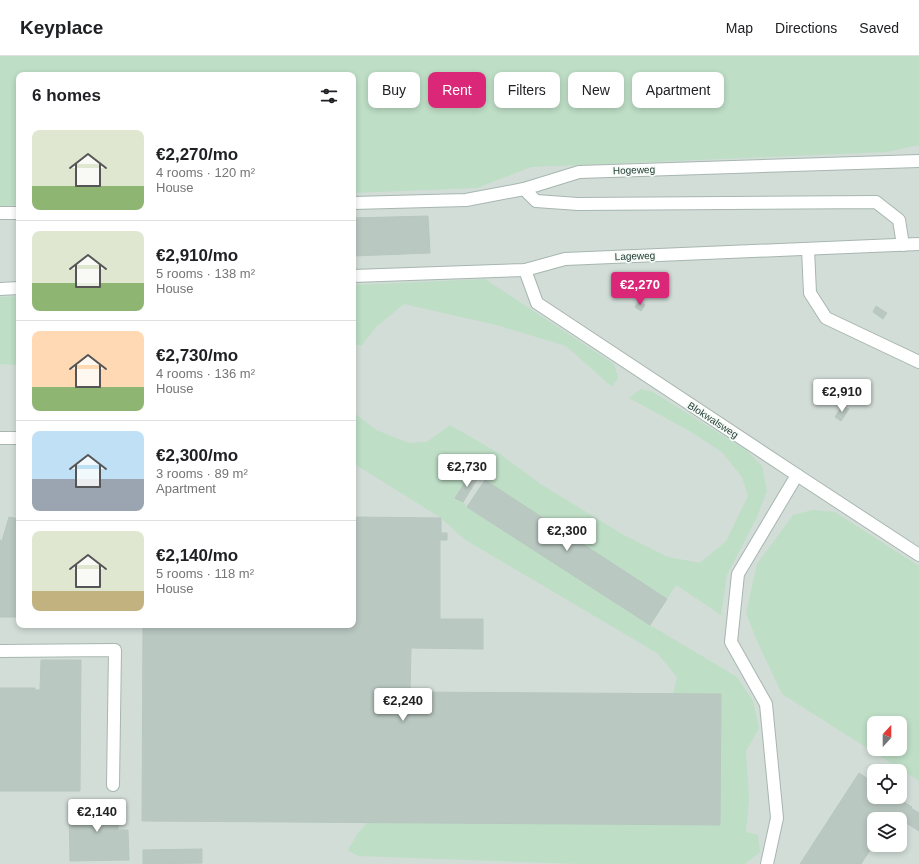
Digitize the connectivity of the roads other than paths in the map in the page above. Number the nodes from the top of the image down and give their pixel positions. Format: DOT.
graph roads {
  1 [pos="919,161"];
  2 [pos="524,188"];
  3 [pos="356,203"];
  4 [pos="0,213"];
  5 [pos="16,213"];
  6 [pos="919,244"];
  7 [pos="903,245"];
  8 [pos="808,249"];
  9 [pos="526,270"];
  10 [pos="356,276"];
  11 [pos="16,288"];
  12 [pos="0,289"];
  13 [pos="919,362"];
  14 [pos="0,438"];
  15 [pos="16,438"];
  16 [pos="797,475"];
  17 [pos="919,555"];
  18 [pos="0,651"];
  19 [pos="113,785"];
  20 [pos="767,864"];
  1 -- 2 [label="lane, Hogeweg"];
  2 -- 3 [label="lane, Hogeweg"];
  2 -- 7 [label="lane"];
  4 -- 5 [label="lane"];
  6 -- 7 [label="lane, Lageweg"];
  7 -- 8 [label="lane, Lageweg"];
  8 -- 9 [label="lane, Lageweg"];
  8 -- 13 [label="lane"];
  9 -- 10 [label="lane, Lageweg"];
  9 -- 16 [label="lane, Blokwalsweg"];
  11 -- 12 [label="lane"];
  14 -- 15 [label="lane"];
  16 -- 17 [label="lane, Blokwalsweg"];
  16 -- 20 [label="lane"];
  18 -- 19 [label="lane"];
}
